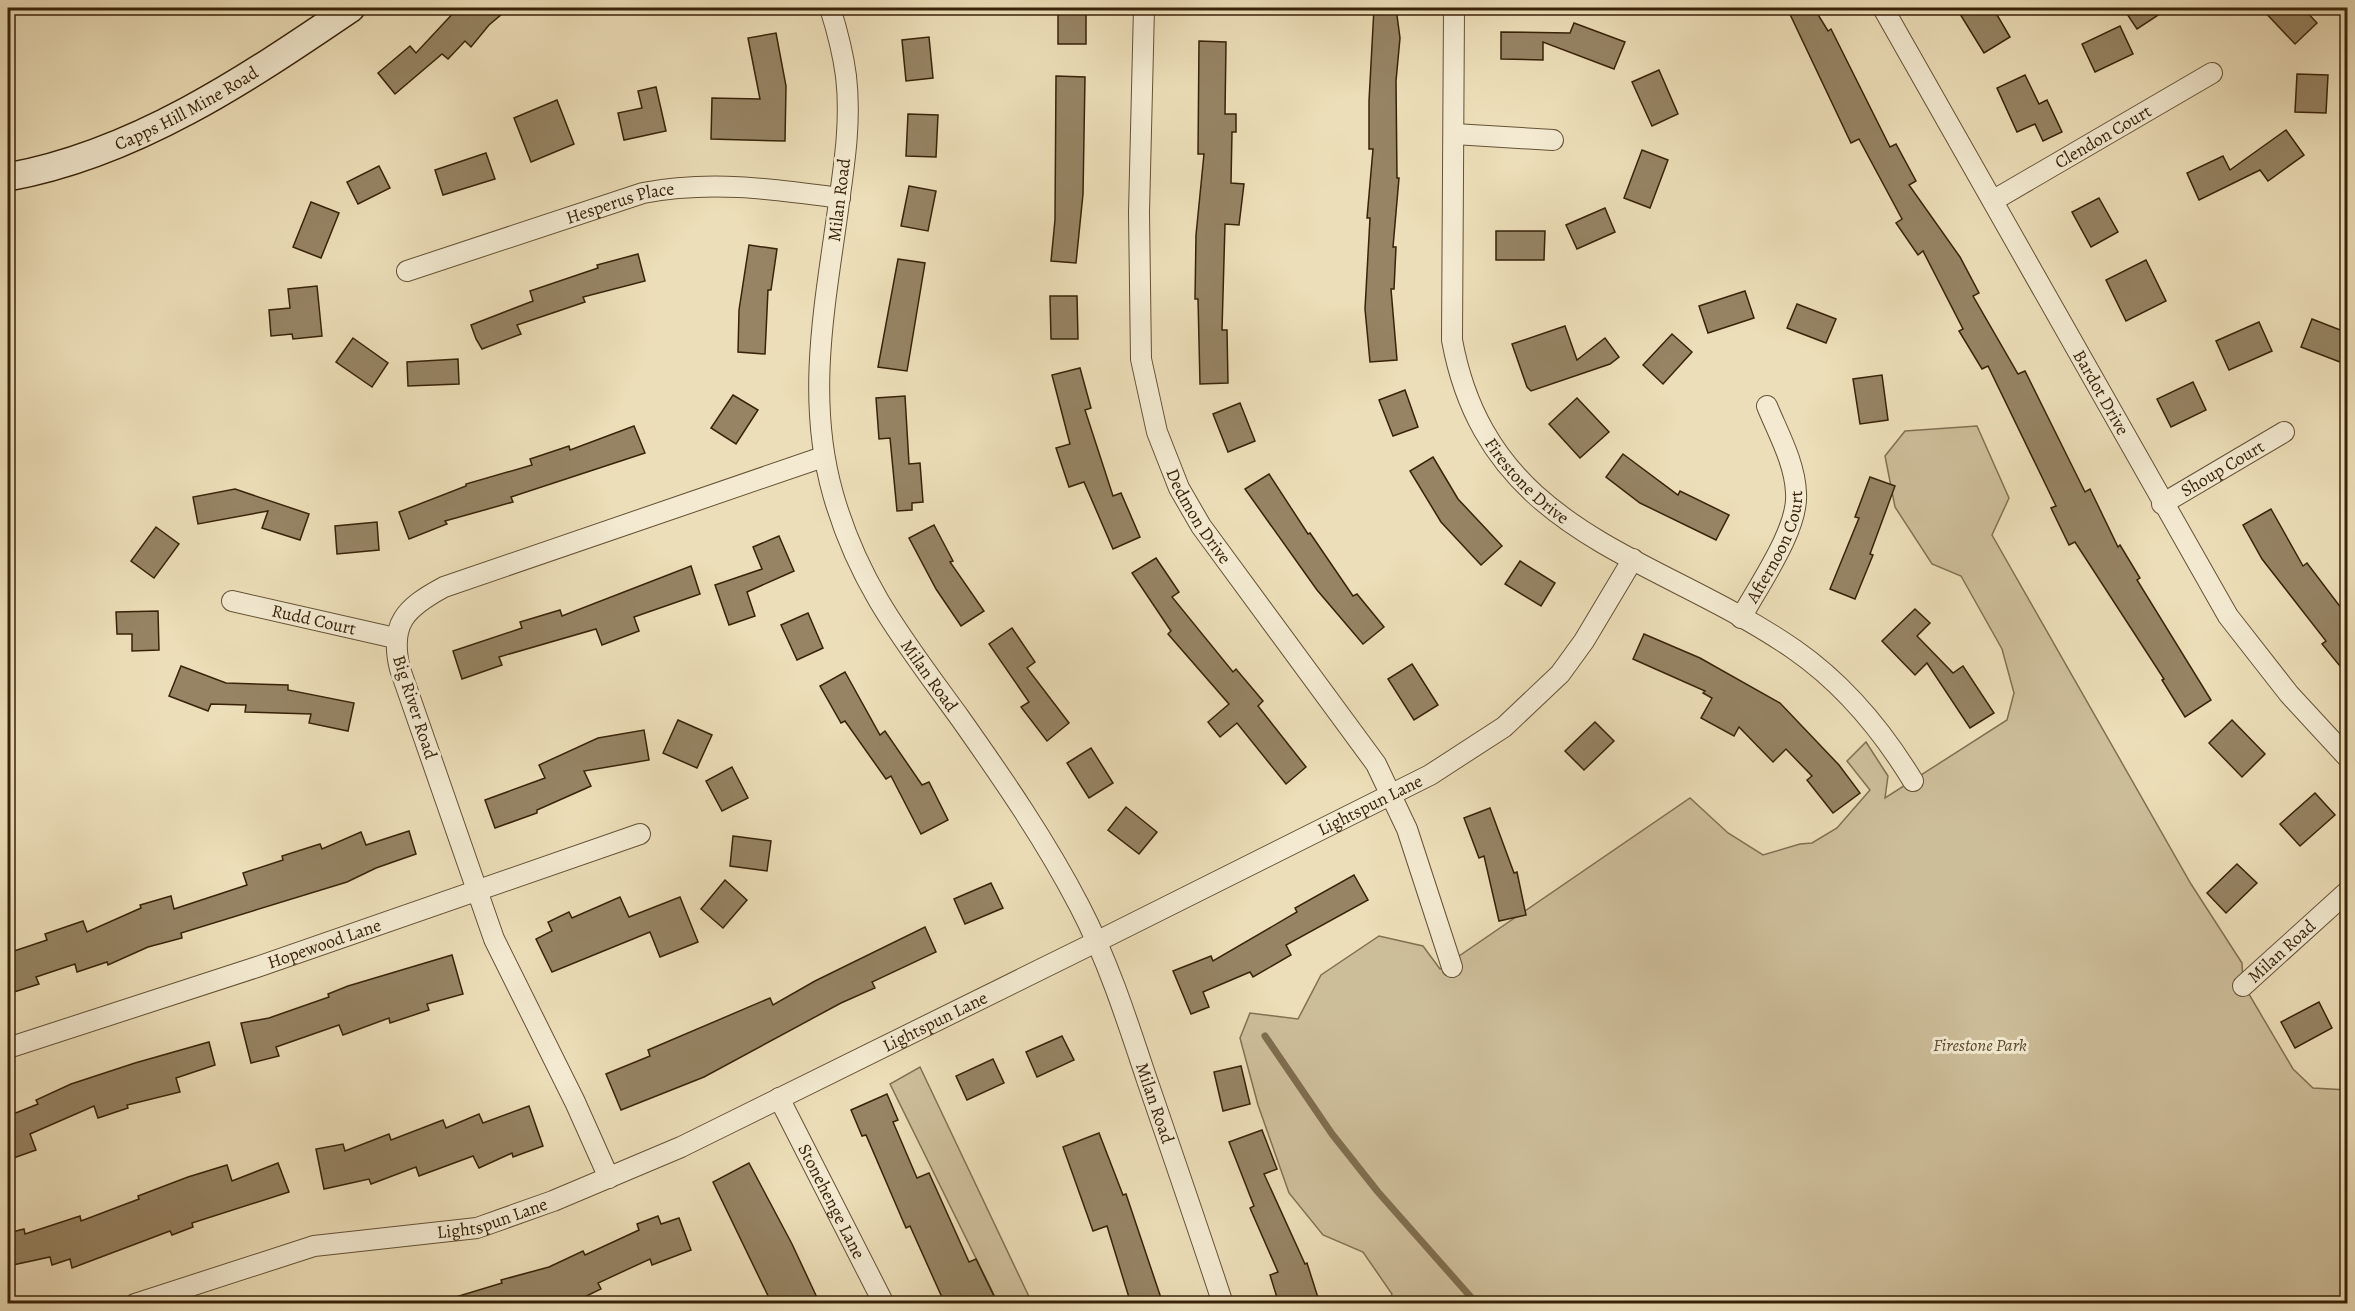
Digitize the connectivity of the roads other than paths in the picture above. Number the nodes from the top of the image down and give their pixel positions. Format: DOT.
graph roads {
  1 [pos="351,8"];
  2 [pos="830,8"];
  3 [pos="1144,8"];
  4 [pos="1454,8"];
  5 [pos="1883,8"];
  6 [pos="2212,73"];
  7 [pos="1454,134"];
  8 [pos="1553,140"];
  9 [pos="8,177"];
  10 [pos="840,198"];
  11 [pos="1994,200"];
  12 [pos="406,271"];
  13 [pos="1767,405"];
  14 [pos="2284,432"];
  15 [pos="823,457"];
  16 [pos="2162,504"];
  17 [pos="1633,560"];
  18 [pos="232,601"];
  19 [pos="1741,618"];
  20 [pos="395,638"];
  21 [pos="2348,758"];
  22 [pos="1913,781"];
  23 [pos="1392,794"];
  24 [pos="640,834"];
  25 [pos="475,890"];
  26 [pos="2348,891"];
  27 [pos="1096,942"];
  28 [pos="1452,967"];
  29 [pos="2243,986"];
  30 [pos="8,1048"];
  31 [pos="779,1098"];
  32 [pos="609,1178"];
  33 [pos="135,1304"];
  34 [pos="884,1304"];
  35 [pos="1223,1304"];
  1 -- 9 [label="street, Capps Hill Mine Road"];
  2 -- 10 [label="street, Milan Road"];
  3 -- 23 [label="street, Dedmon Drive"];
  4 -- 7 [label="street, Firestone Drive"];
  5 -- 11 [label="street, Bardot Drive"];
  6 -- 11 [label="street, Clendon Court"];
  7 -- 8 [label="street"];
  7 -- 17 [label="street, Firestone Drive"];
  10 -- 12 [label="street, Hesperus Place"];
  10 -- 15 [label="street, Milan Road"];
  11 -- 16 [label="street, Bardot Drive"];
  13 -- 19 [label="street, Afternoon Court"];
  14 -- 16 [label="street, Shoup Court"];
  15 -- 20 [label="street, Big River Road"];
  15 -- 27 [label="street, Milan Road"];
  16 -- 21 [label="street, Bardot Drive"];
  17 -- 19 [label="street, Firestone Drive"];
  17 -- 23 [label="street, Lightspun Lane"];
  18 -- 20 [label="street, Rudd Court"];
  19 -- 22 [label="street, Firestone Drive"];
  20 -- 25 [label="street, Big River Road"];
  23 -- 27 [label="street, Lightspun Lane"];
  23 -- 28 [label="street, Dedmon Drive"];
  24 -- 25 [label="street, Hopewood Lane"];
  25 -- 30 [label="street, Hopewood Lane"];
  25 -- 32 [label="street, Big River Road"];
  26 -- 29 [label="street, Milan Road"];
  27 -- 31 [label="street, Lightspun Lane"];
  27 -- 35 [label="street, Milan Road"];
  31 -- 32 [label="street, Lightspun Lane"];
  31 -- 34 [label="street, Stonehenge Lane"];
  32 -- 33 [label="street, Lightspun Lane"];
}
